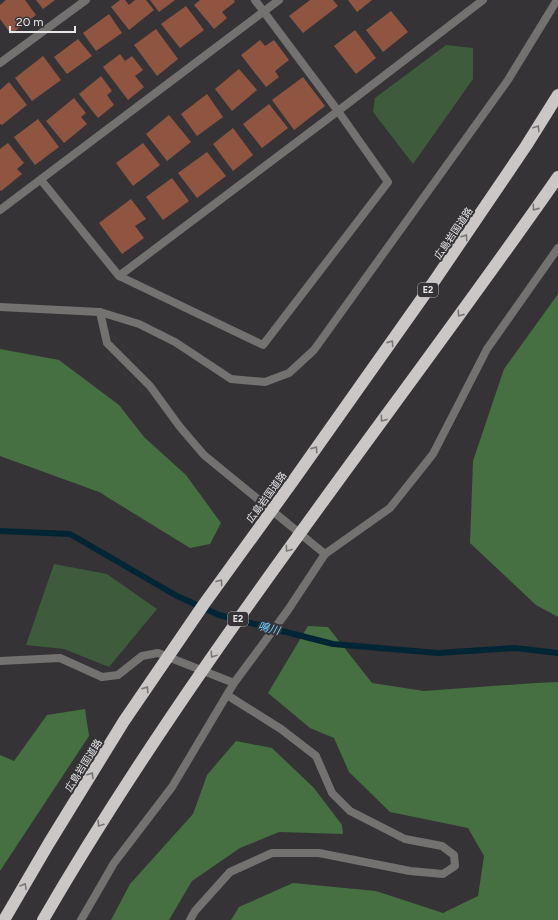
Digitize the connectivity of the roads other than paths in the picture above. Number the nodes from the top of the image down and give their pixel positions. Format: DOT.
graph roads {
  1 [pos="86,0"];
  2 [pos="255,0"];
  3 [pos="279,0"];
  4 [pos="483,0"];
  5 [pos="557,0"];
  6 [pos="263,12"];
  7 [pos="0,63"];
  8 [pos="558,95"];
  9 [pos="338,111"];
  10 [pos="558,177"];
  11 [pos="41,180"];
  12 [pos="0,210"];
  13 [pos="558,248"];
  14 [pos="119,276"];
  15 [pos="0,307"];
  16 [pos="100,312"];
  17 [pos="325,554"];
  18 [pos="0,661"];
  19 [pos="234,683"];
  20 [pos="227,695"];
  21 [pos="4,920"];
  22 [pos="43,920"];
  23 [pos="81,920"];
  24 [pos="190,920"];
  1 -- 7 [label="street"];
  2 -- 6 [label="street"];
  3 -- 6 [label="street"];
  4 -- 9 [label="street"];
  5 -- 16 [label="street"];
  6 -- 9 [label="street"];
  6 -- 11 [label="street"];
  21 -- 8 [label="highway, 広島岩国道路 / E2, one-way"];
  9 -- 14 [label="street"];
  9 -- 14 [label="street"];
  10 -- 22 [label="highway, E2, one-way"];
  11 -- 12 [label="street"];
  11 -- 14 [label="street"];
  13 -- 17 [label="street"];
  15 -- 16 [label="street"];
  16 -- 17 [label="street"];
  17 -- 19 [label="street"];
  18 -- 19 [label="street"];
  19 -- 20 [label="street"];
  20 -- 23 [label="street"];
  20 -- 24 [label="street"];
}
